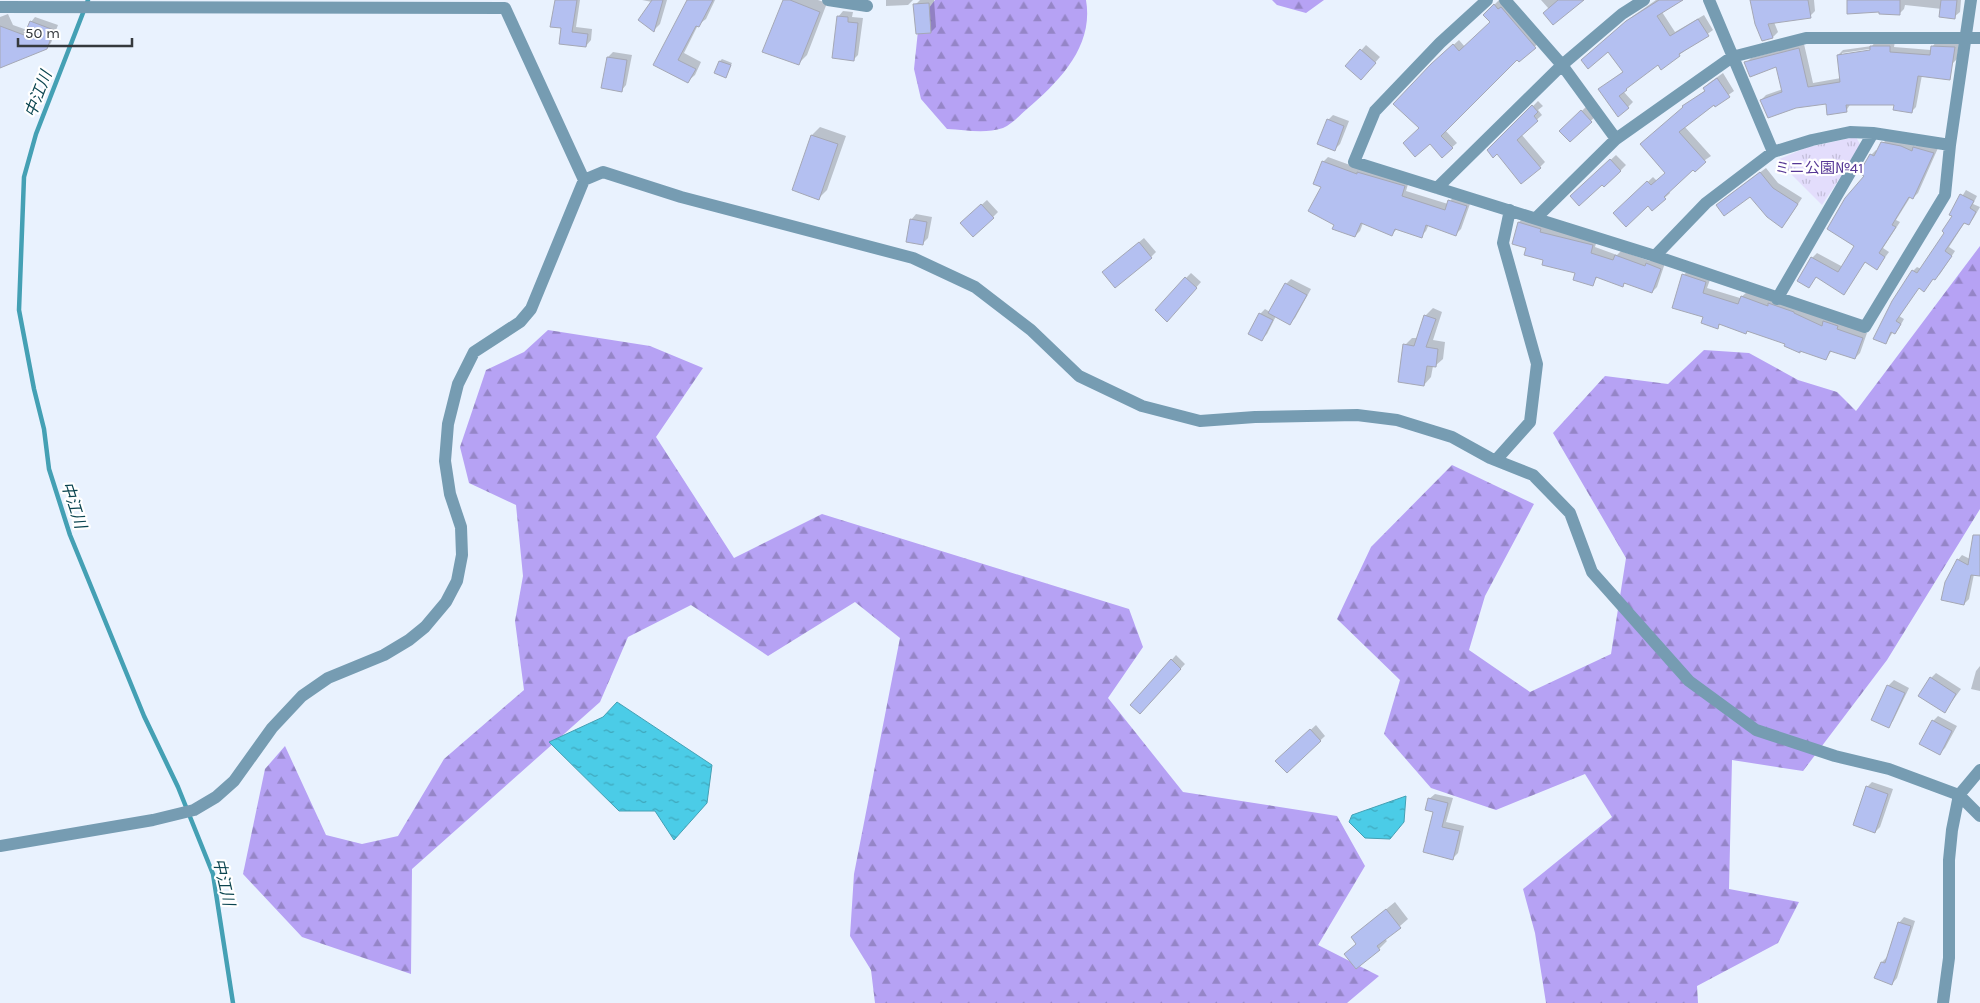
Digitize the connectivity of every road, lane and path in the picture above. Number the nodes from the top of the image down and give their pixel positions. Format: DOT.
graph roads {
  1 [pos="828,0"];
  2 [pos="1488,0"];
  3 [pos="1505,0"];
  4 [pos="1644,0"];
  5 [pos="1709,0"];
  6 [pos="1971,0"];
  7 [pos="505,4"];
  8 [pos="867,6"];
  9 [pos="0,7"];
  10 [pos="1965,37"];
  11 [pos="1980,38"];
  12 [pos="1732,57"];
  13 [pos="1562,65"];
  14 [pos="1873,133"];
  15 [pos="1616,139"];
  16 [pos="1950,145"];
  17 [pos="1773,152"];
  18 [pos="584,180"];
  19 [pos="1437,188"];
  20 [pos="1510,210"];
  21 [pos="1536,218"];
  22 [pos="1655,256"];
  23 [pos="1777,299"];
  24 [pos="1496,460"];
  25 [pos="1980,770"];
  26 [pos="1959,795"];
  27 [pos="1980,816"];
  28 [pos="0,846"];
  29 [pos="1943,1003"];
  1 -- 8 [label="street"];
  2 -- 19 [label="street"];
  3 -- 13 [label="street"];
  4 -- 13 [label="street"];
  5 -- 12 [label="street"];
  6 -- 10 [label="street"];
  7 -- 9 [label="street"];
  7 -- 18 [label="street"];
  10 -- 11 [label="street"];
  10 -- 12 [label="street"];
  10 -- 16 [label="street"];
  12 -- 15 [label="street"];
  12 -- 17 [label="street"];
  13 -- 15 [label="street"];
  13 -- 19 [label="street"];
  14 -- 16 [label="street"];
  14 -- 17 [label="street"];
  14 -- 23 [label="street"];
  15 -- 21 [label="street"];
  16 -- 23 [label="street"];
  17 -- 22 [label="street"];
  18 -- 24 [label="street"];
  18 -- 28 [label="street"];
  19 -- 20 [label="street"];
  20 -- 21 [label="street"];
  20 -- 24 [label="street"];
  21 -- 22 [label="street"];
  22 -- 23 [label="street"];
  24 -- 26 [label="street"];
  25 -- 26 [label="street"];
  26 -- 27 [label="street"];
  26 -- 29 [label="street"];
}
